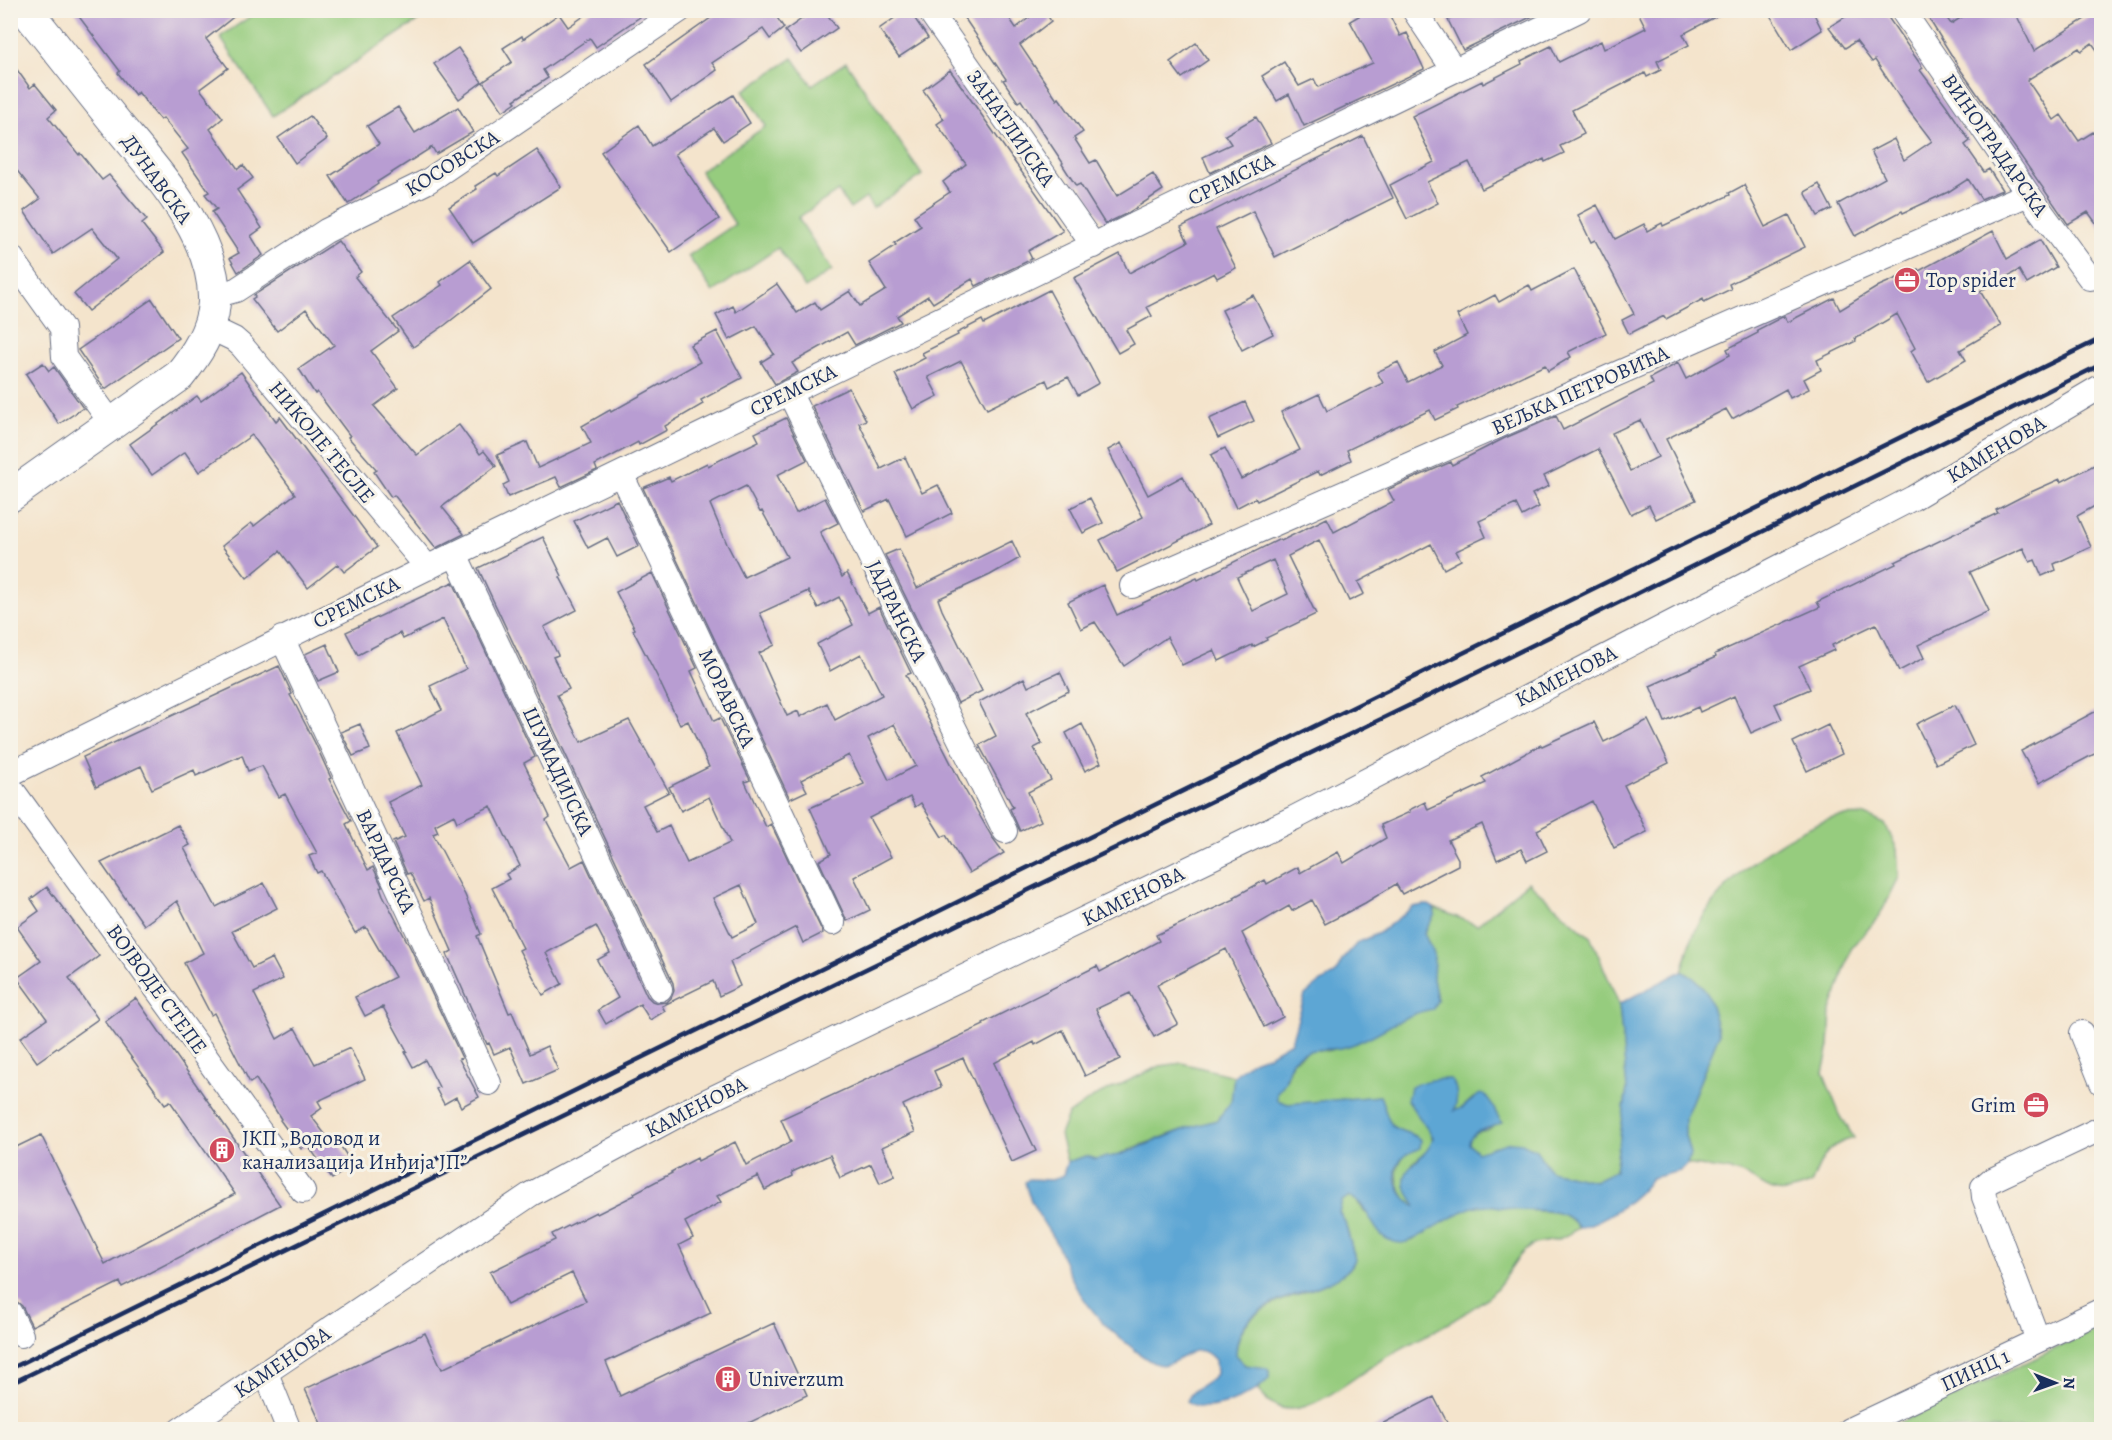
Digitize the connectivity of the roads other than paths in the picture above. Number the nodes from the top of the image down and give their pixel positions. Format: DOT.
graph roads {
  1 [pos="26,10"];
  2 [pos="680,10"];
  3 [pos="929,10"];
  4 [pos="1414,10"];
  5 [pos="1578,10"];
  6 [pos="1902,10"];
  7 [pos="1454,70"];
  8 [pos="2028,194"];
  9 [pos="1094,246"];
  10 [pos="11,256"];
  11 [pos="2090,278"];
  12 [pos="214,296"];
  13 [pos="209,327"];
  14 [pos="2102,386"];
  15 [pos="789,392"];
  16 [pos="112,424"];
  17 [pos="621,474"];
  18 [pos="10,496"];
  19 [pos="455,554"];
  20 [pos="428,568"];
  21 [pos="1132,586"];
  22 [pos="282,638"];
  23 [pos="10,774"];
  24 [pos="10,787"];
  25 [pos="1005,831"];
  26 [pos="833,923"];
  27 [pos="660,989"];
  28 [pos="2082,1033"];
  29 [pos="489,1083"];
  30 [pos="2102,1083"];
  31 [pos="2102,1128"];
  32 [pos="303,1191"];
  33 [pos="2102,1310"];
  34 [pos="10,1313"];
  35 [pos="21,1335"];
  36 [pos="2038,1340"];
  37 [pos="266,1373"];
  38 [pos="180,1430"];
  39 [pos="289,1430"];
  40 [pos="1850,1430"];
  1 -- 12 [label="main road, ДУНАВСКА"];
  2 -- 12 [label="street, КОСОВСКА"];
  3 -- 9 [label="street, ЗАНАТЛИЈСКА"];
  4 -- 7 [label="street"];
  5 -- 7 [label="street, СРЕМСКА"];
  6 -- 8 [label="street, ВИНОГРАДАРСКА"];
  7 -- 9 [label="street, СРЕМСКА"];
  8 -- 11 [label="street, ВИНОГРАДАРСКА"];
  8 -- 21 [label="street, ВЕЉКА ПЕТРОВИЋА"];
  9 -- 15 [label="street, СРЕМСКА"];
  10 -- 16 [label="street"];
  12 -- 13 [label="main road, ДУНАВСКА"];
  13 -- 16 [label="main road, ДУНАВСКА"];
  13 -- 20 [label="street, НИКОЛЕ ТЕСЛЕ"];
  14 -- 37 [label="street, КАМЕНОВА"];
  15 -- 17 [label="street, СРЕМСКА"];
  15 -- 25 [label="street, ЈАДРАНСКА"];
  16 -- 18 [label="main road, ДУНАВСКА"];
  17 -- 19 [label="street, СРЕМСКА"];
  17 -- 26 [label="street, МОРАВСКА"];
  19 -- 20 [label="street, СРЕМСКА"];
  19 -- 27 [label="street, ШУМАДИЈСКА"];
  20 -- 22 [label="street, СРЕМСКА"];
  22 -- 23 [label="street, СРЕМСКА"];
  22 -- 29 [label="street, ВАРДАРСКА"];
  24 -- 32 [label="street, ВОЈВОДЕ СТЕПЕ"];
  28 -- 30 [label="street"];
  31 -- 36 [label="street"];
  33 -- 36 [label="street, ПИНЦ 1"];
  34 -- 35 [label="street"];
  36 -- 40 [label="street, ПИНЦ 1"];
  37 -- 38 [label="street, КАМЕНОВА"];
  37 -- 39 [label="street"];
}
